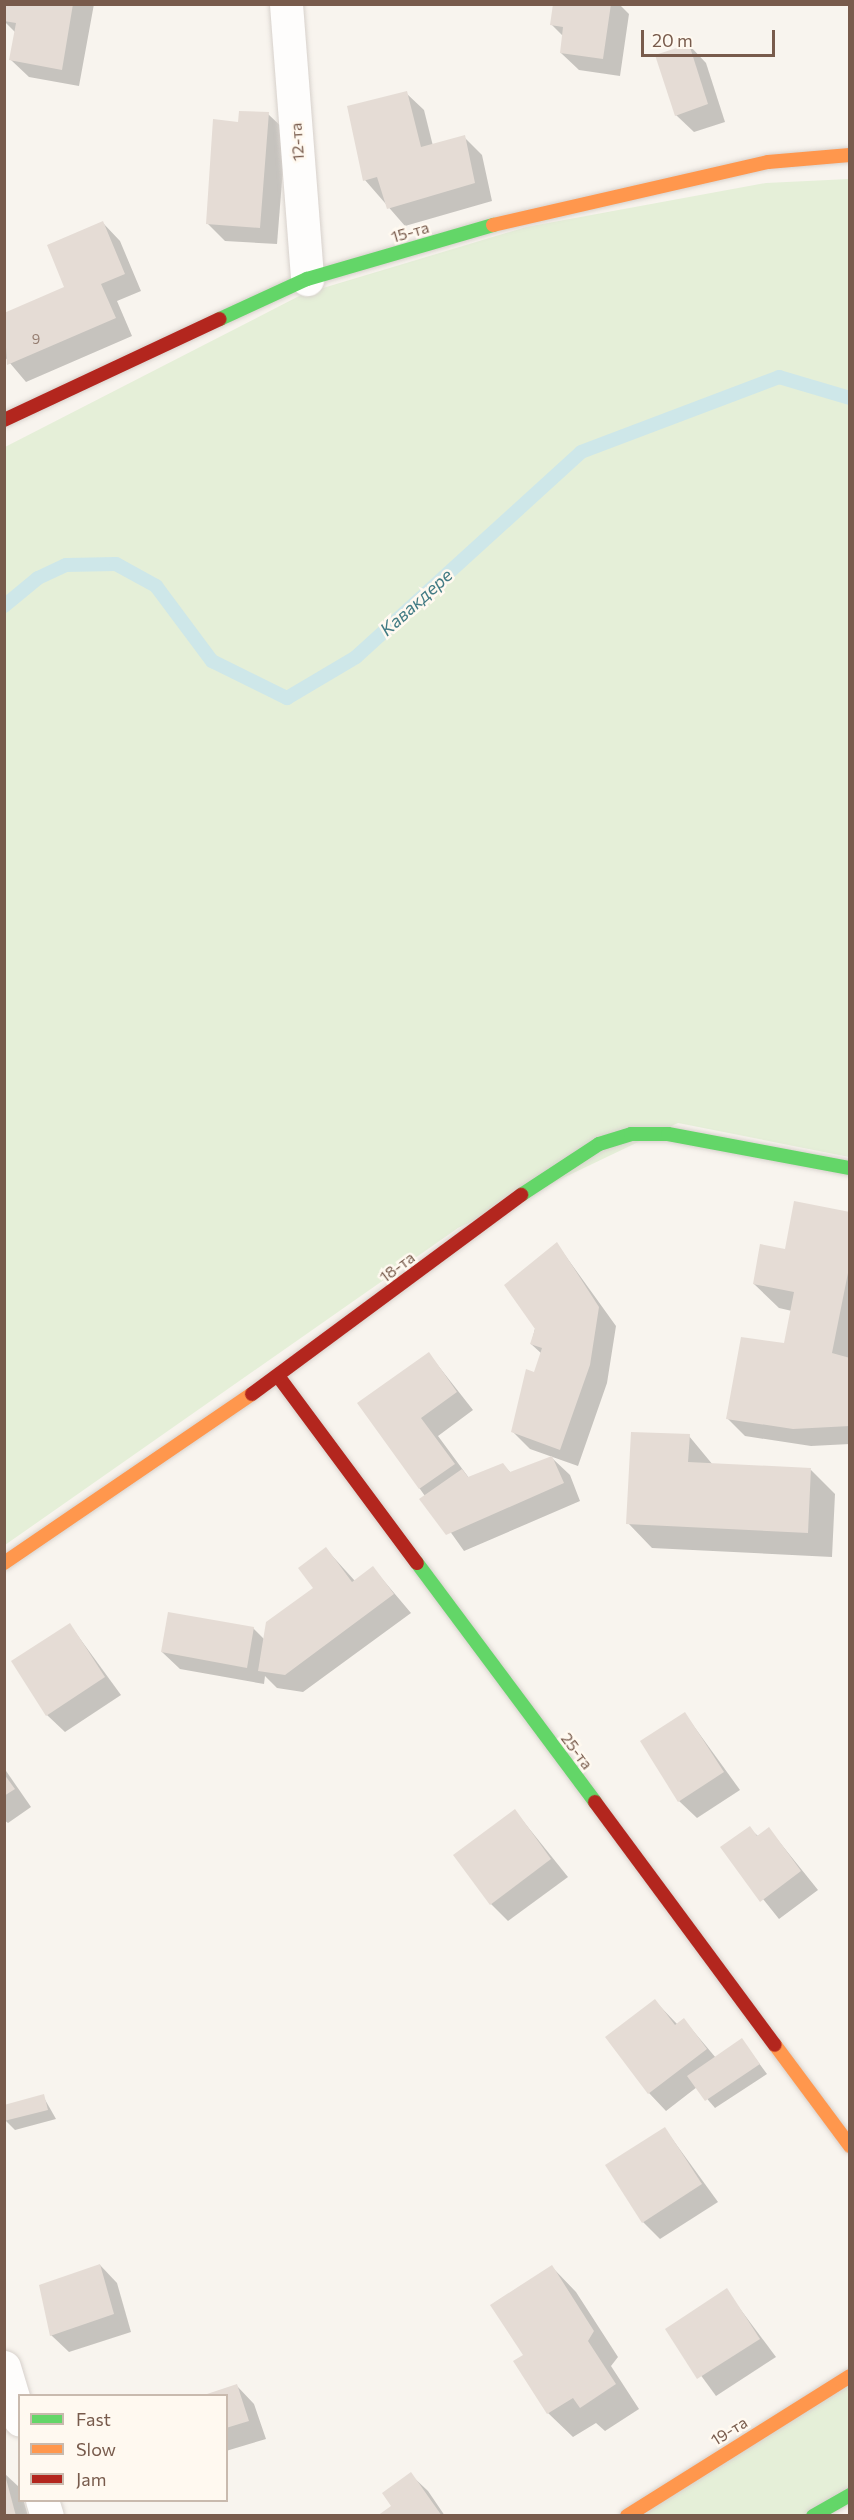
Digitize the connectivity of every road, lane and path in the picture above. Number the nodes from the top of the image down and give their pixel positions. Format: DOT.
graph roads {
  1 [pos="286,4"];
  2 [pos="849,155"];
  3 [pos="307,279"];
  4 [pos="4,420"];
  5 [pos="849,1168"];
  6 [pos="278,1376"];
  7 [pos="4,1563"];
  8 [pos="849,2146"];
  9 [pos="4,2367"];
  10 [pos="849,2376"];
  11 [pos="18,2413"];
  12 [pos="849,2495"];
  13 [pos="627,2516"];
  14 [pos="813,2516"];
  1 -- 3 [label="street, 12-та"];
  2 -- 3 [label="street, 15-та"];
  3 -- 4 [label="street, 15-та"];
  5 -- 6 [label="street, 18-та"];
  6 -- 7 [label="street, 18-та"];
  6 -- 8 [label="street, 25-та"];
  9 -- 11 [label="street"];
  10 -- 13 [label="street, 19-та"];
  12 -- 14 [label="street"];
}
